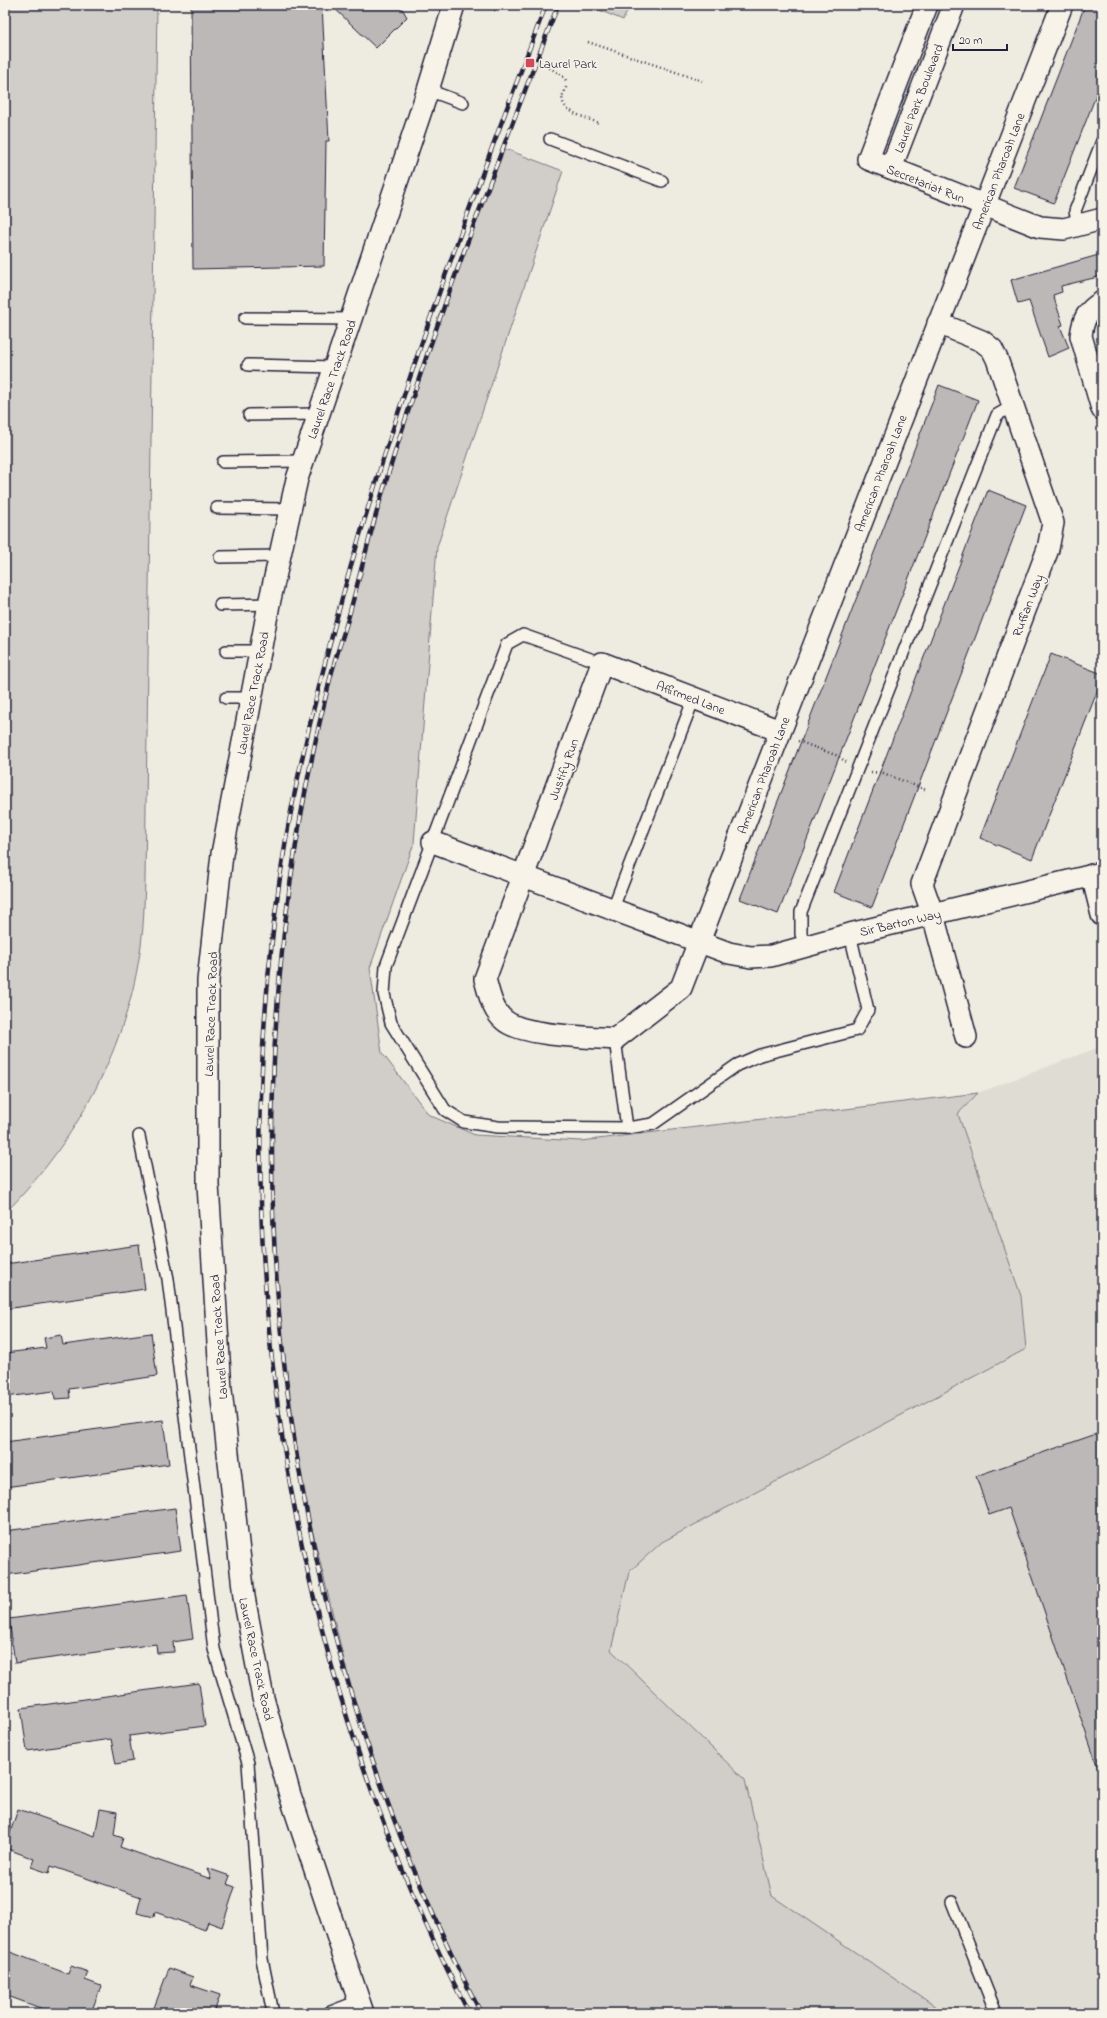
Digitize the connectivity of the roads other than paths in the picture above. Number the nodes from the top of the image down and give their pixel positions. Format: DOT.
graph roads {
  1 [pos="454,5"];
  2 [pos="927,5"];
  3 [pos="954,5"];
  4 [pos="1062,5"];
  5 [pos="428,90"];
  6 [pos="463,103"];
  7 [pos="550,139"];
  8 [pos="1102,141"];
  9 [pos="868,159"];
  10 [pos="891,168"];
  11 [pos="662,181"];
  12 [pos="985,206"];
  13 [pos="1102,219"];
  14 [pos="1078,225"];
  15 [pos="1102,302"];
  16 [pos="245,318"];
  17 [pos="351,319"];
  18 [pos="938,323"];
  19 [pos="248,365"];
  20 [pos="335,367"];
  21 [pos="1014,405"];
  22 [pos="1102,409"];
  23 [pos="319,414"];
  24 [pos="249,415"];
  25 [pos="303,461"];
  26 [pos="223,462"];
  27 [pos="217,508"];
  28 [pos="290,509"];
  29 [pos="279,556"];
  30 [pos="220,557"];
  31 [pos="269,604"];
  32 [pos="220,605"];
  33 [pos="259,651"];
  34 [pos="226,652"];
  35 [pos="602,663"];
  36 [pos="226,698"];
  37 [pos="250,698"];
  38 [pos="694,698"];
  39 [pos="786,735"];
  40 [pos="433,842"];
  41 [pos="1097,874"];
  42 [pos="524,875"];
  43 [pos="612,908"];
  44 [pos="933,915"];
  45 [pos="1102,915"];
  46 [pos="850,934"];
  47 [pos="699,941"];
  48 [pos="804,947"];
  49 [pos="966,1037"];
  50 [pos="615,1039"];
  51 [pos="627,1128"];
  52 [pos="139,1136"];
  53 [pos="952,1902"];
  54 [pos="361,2007"];
  55 [pos="273,2013"];
  56 [pos="328,2013"];
  57 [pos="996,2013"];
  1 -- 5 [label="street, Laurel Race Track Road"];
  2 -- 9 [label="street, Laurel Park Boulevard"];
  3 -- 10 [label="street, Laurel Park Boulevard"];
  4 -- 12 [label="street, American Pharoah Lane"];
  5 -- 6 [label="lane"];
  5 -- 17 [label="street, Laurel Race Track Road"];
  7 -- 11 [label="lane"];
  8 -- 14 [label="lane"];
  9 -- 10 [label="street, Secretariat Run"];
  10 -- 12 [label="street, Secretariat Run"];
  12 -- 14 [label="street, Secretariat Run"];
  12 -- 18 [label="street, American Pharoah Lane"];
  13 -- 14 [label="street, Secretariat Run"];
  15 -- 22 [label="street"];
  16 -- 17 [label="lane"];
  17 -- 20 [label="street, Laurel Race Track Road"];
  18 -- 21 [label="street, Ruffian Way"];
  18 -- 39 [label="street, American Pharoah Lane"];
  19 -- 20 [label="lane"];
  20 -- 23 [label="street, Laurel Race Track Road"];
  21 -- 44 [label="street, Ruffian Way"];
  21 -- 48 [label="lane"];
  23 -- 24 [label="lane"];
  23 -- 25 [label="street, Laurel Race Track Road"];
  25 -- 26 [label="lane"];
  25 -- 28 [label="street, Laurel Race Track Road"];
  27 -- 28 [label="lane"];
  28 -- 29 [label="street, Laurel Race Track Road"];
  29 -- 30 [label="lane"];
  29 -- 31 [label="street, Laurel Race Track Road"];
  31 -- 32 [label="lane"];
  31 -- 33 [label="street, Laurel Race Track Road"];
  33 -- 34 [label="lane"];
  33 -- 37 [label="street, Laurel Race Track Road"];
  35 -- 38 [label="street, Affirmed Lane"];
  35 -- 40 [label="lane"];
  35 -- 42 [label="street, Justify Run"];
  36 -- 37 [label="lane"];
  37 -- 54 [label="street, Laurel Race Track Road"];
  38 -- 39 [label="street, Affirmed Lane"];
  38 -- 43 [label="lane"];
  39 -- 47 [label="street, American Pharoah Lane"];
  40 -- 42 [label="street, Sir Barton Way"];
  40 -- 51 [label="lane"];
  41 -- 44 [label="street, Sir Barton Way"];
  41 -- 45 [label="street"];
  42 -- 43 [label="street, Sir Barton Way"];
  42 -- 50 [label="street, Justify Run"];
  43 -- 47 [label="street, Sir Barton Way"];
  44 -- 46 [label="street, Sir Barton Way"];
  44 -- 49 [label="street, Ruffian Way"];
  46 -- 48 [label="street, Sir Barton Way"];
  46 -- 51 [label="lane"];
  47 -- 48 [label="street, Sir Barton Way"];
  47 -- 50 [label="street, American Pharoah Lane"];
  50 -- 51 [label="lane"];
  52 -- 55 [label="lane"];
  53 -- 57 [label="lane"];
  54 -- 56 [label="lane"];
}
